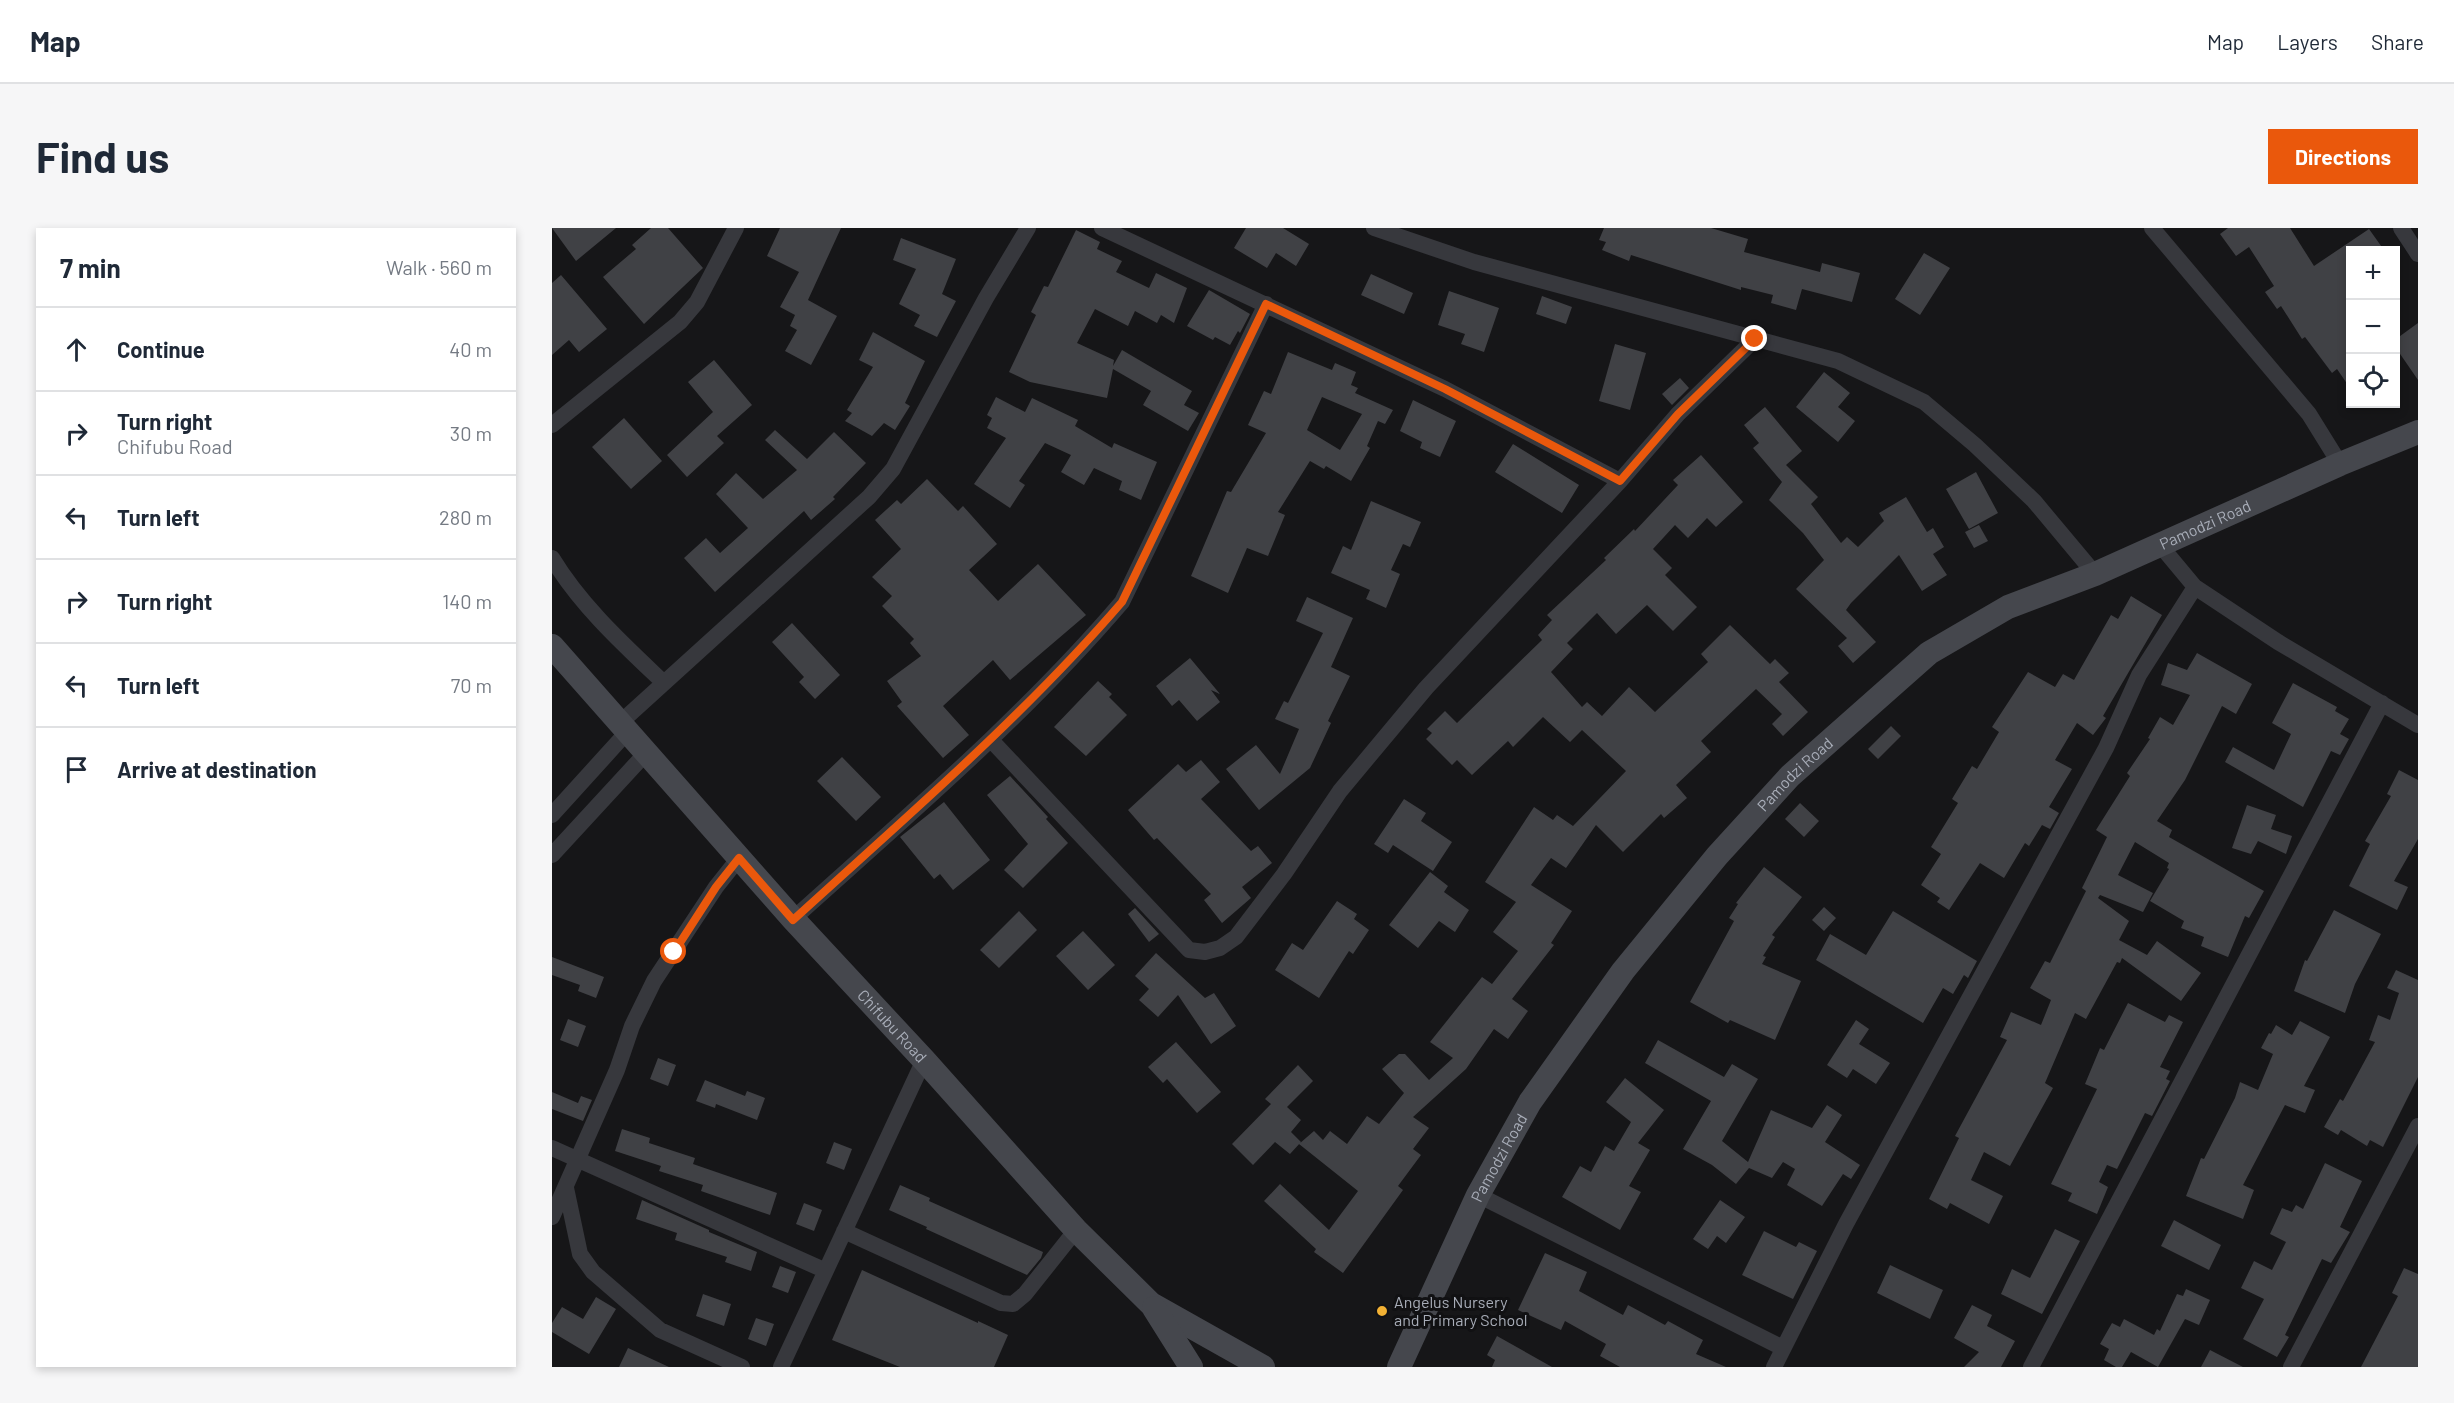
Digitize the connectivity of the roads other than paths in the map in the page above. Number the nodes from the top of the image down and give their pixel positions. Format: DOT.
graph roads {
  1 [pos="736,228"];
  2 [pos="1028,228"];
  3 [pos="1102,228"];
  4 [pos="1374,228"];
  5 [pos="2152,228"];
  6 [pos="2402,228"];
  7 [pos="2418,254"];
  8 [pos="1266,304"];
  9 [pos="1755,339"];
  10 [pos="552,425"];
  11 [pos="2418,432"];
  12 [pos="2340,464"];
  13 [pos="1620,481"];
  14 [pos="2160,545"];
  15 [pos="552,558"];
  16 [pos="2095,574"];
  17 [pos="2195,587"];
  18 [pos="552,646"];
  19 [pos="664,683"];
  20 [pos="2382,703"];
  21 [pos="2418,725"];
  22 [pos="625,726"];
  23 [pos="991,740"];
  24 [pos="646,752"];
  25 [pos="552,815"];
  26 [pos="552,855"];
  27 [pos="739,858"];
  28 [pos="793,920"];
  29 [pos="924,1060"];
  30 [pos="2418,1126"];
  31 [pos="552,1148"];
  32 [pos="577,1162"];
  33 [pos="566,1188"];
  34 [pos="1478,1195"];
  35 [pos="552,1217"];
  36 [pos="1076,1230"];
  37 [pos="844,1231"];
  38 [pos="824,1270"];
  39 [pos="1151,1304"];
  40 [pos="1783,1348"];
  41 [pos="742,1367"];
  42 [pos="781,1367"];
  43 [pos="1191,1367"];
  44 [pos="1263,1367"];
  45 [pos="1399,1367"];
  46 [pos="1774,1367"];
  47 [pos="2031,1367"];
  48 [pos="2290,1367"];
  1 -- 10 [label="street"];
  2 -- 19 [label="street"];
  3 -- 8 [label="street"];
  4 -- 9 [label="street"];
  5 -- 12 [label="street"];
  6 -- 7 [label="street"];
  8 -- 13 [label="street"];
  8 -- 23 [label="street"];
  9 -- 13 [label="street"];
  9 -- 16 [label="street"];
  11 -- 12 [label="street, Pamodzi Road"];
  12 -- 14 [label="street, Pamodzi Road"];
  13 -- 23 [label="street"];
  14 -- 16 [label="street, Pamodzi Road"];
  14 -- 17 [label="street"];
  15 -- 19 [label="street"];
  16 -- 34 [label="street, Pamodzi Road"];
  17 -- 20 [label="street"];
  17 -- 40 [label="street"];
  18 -- 22 [label="street, Chifubu Road"];
  19 -- 22 [label="street"];
  20 -- 21 [label="street"];
  20 -- 47 [label="street"];
  22 -- 24 [label="street, Chifubu Road"];
  22 -- 25 [label="street"];
  23 -- 28 [label="street"];
  24 -- 26 [label="street"];
  24 -- 27 [label="street, Chifubu Road"];
  27 -- 28 [label="street, Chifubu Road"];
  27 -- 32 [label="street"];
  28 -- 29 [label="street, Chifubu Road"];
  29 -- 36 [label="street, Chifubu Road"];
  29 -- 37 [label="street"];
  30 -- 48 [label="street"];
  31 -- 32 [label="street"];
  32 -- 33 [label="street"];
  32 -- 38 [label="street"];
  33 -- 35 [label="street"];
  33 -- 41 [label="street"];
  34 -- 40 [label="street"];
  34 -- 45 [label="street, Pamodzi Road"];
  36 -- 37 [label="street"];
  36 -- 39 [label="street, Chifubu Road"];
  37 -- 38 [label="street"];
  38 -- 42 [label="street"];
  39 -- 43 [label="street"];
  39 -- 44 [label="street, Chifubu Road"];
  40 -- 46 [label="street"];
}
